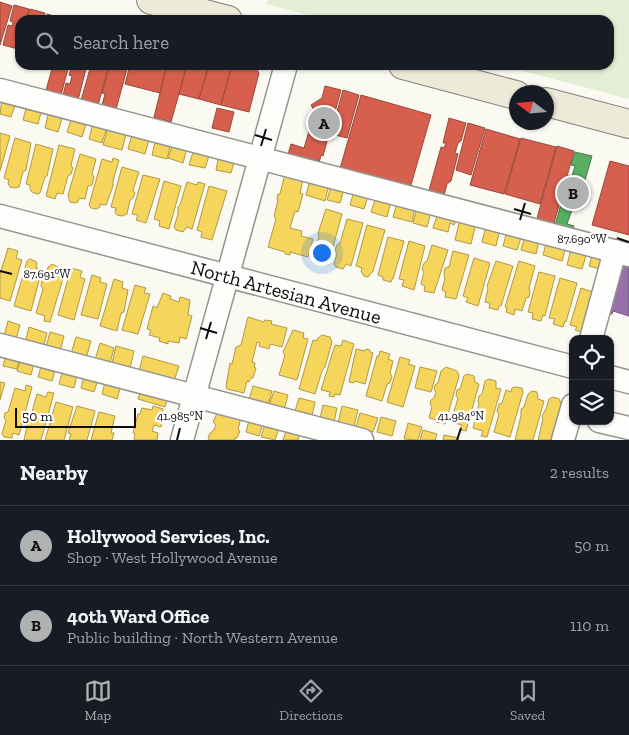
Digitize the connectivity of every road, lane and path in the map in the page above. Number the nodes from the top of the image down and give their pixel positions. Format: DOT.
graph roads {
  1 [pos="151,0"];
  2 [pos="209,15"];
  3 [pos="285,70"];
  4 [pos="422,70"];
  5 [pos="0,90"];
  6 [pos="509,92"];
  7 [pos="554,104"];
  8 [pos="629,124"];
  9 [pos="260,158"];
  10 [pos="0,216"];
  11 [pos="622,253"];
  12 [pos="226,276"];
  13 [pos="592,335"];
  14 [pos="0,345"];
  15 [pos="569,366"];
  16 [pos="614,378"];
  17 [pos="629,382"];
  18 [pos="194,396"];
  19 [pos="569,419"];
  20 [pos="614,424"];
  21 [pos="629,428"];
  22 [pos="182,440"];
  23 [pos="362,440"];
  24 [pos="563,440"];
  1 -- 2 [label="main road"];
  3 -- 9 [label="street"];
  4 -- 6 [label="main road"];
  5 -- 9 [label="street"];
  7 -- 8 [label="main road"];
  9 -- 11 [label="street"];
  9 -- 12 [label="street"];
  10 -- 12 [label="street, North Artesian Avenue"];
  11 -- 13 [label="street"];
  12 -- 15 [label="street, North Artesian Avenue"];
  12 -- 18 [label="street"];
  14 -- 18 [label="street"];
  16 -- 17 [label="street"];
  18 -- 22 [label="street"];
  18 -- 23 [label="street"];
  19 -- 24 [label="street"];
  20 -- 21 [label="street"];
}
